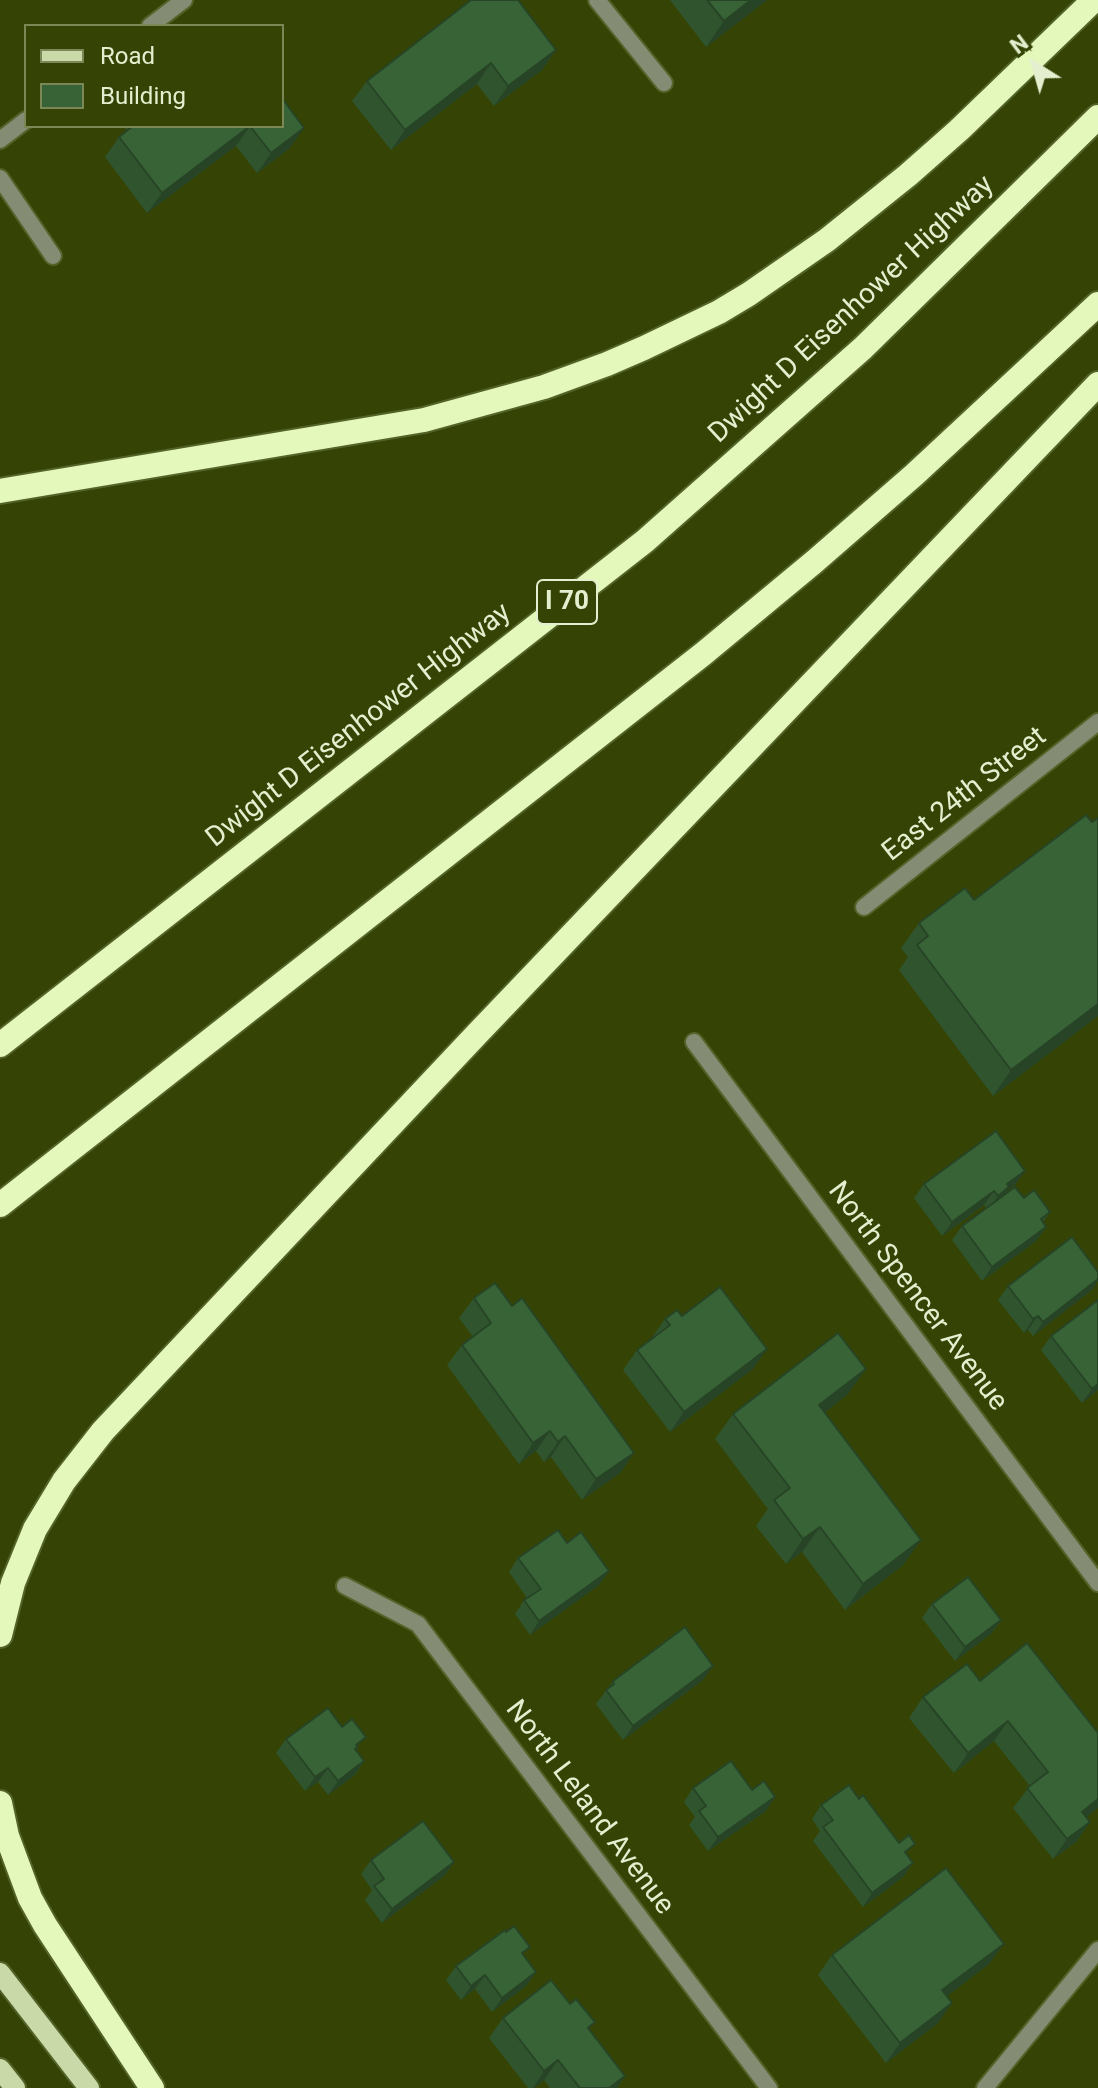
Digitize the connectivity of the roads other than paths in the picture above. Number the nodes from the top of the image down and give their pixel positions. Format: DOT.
graph roads {
  1 [pos="184,0"];
  2 [pos="597,0"];
  3 [pos="1094,0"];
  4 [pos="153,24"];
  5 [pos="664,83"];
  6 [pos="1098,117"];
  7 [pos="24,122"];
  8 [pos="0,140"];
  9 [pos="0,178"];
  10 [pos="53,256"];
  11 [pos="1098,304"];
  12 [pos="1098,384"];
  13 [pos="0,491"];
  14 [pos="1098,722"];
  15 [pos="864,907"];
  16 [pos="694,1042"];
  17 [pos="0,1045"];
  18 [pos="0,1205"];
  19 [pos="1098,1583"];
  20 [pos="345,1586"];
  21 [pos="0,1635"];
  22 [pos="0,1803"];
  23 [pos="1098,1950"];
  24 [pos="0,1973"];
  25 [pos="0,2069"];
  26 [pos="15,2088"];
  27 [pos="89,2088"];
  28 [pos="152,2088"];
  29 [pos="769,2088"];
  30 [pos="985,2088"];
  1 -- 4 [label="street"];
  2 -- 5 [label="street"];
  3 -- 13 [label="highway"];
  6 -- 17 [label="highway, Dwight D Eisenhower Highway / I 70"];
  7 -- 8 [label="street"];
  9 -- 10 [label="street"];
  11 -- 18 [label="highway"];
  12 -- 21 [label="highway"];
  14 -- 15 [label="street, East 24th Street"];
  16 -- 19 [label="street, North Spencer Avenue"];
  20 -- 29 [label="street, North Leland Avenue"];
  22 -- 28 [label="highway"];
  23 -- 30 [label="street"];
  24 -- 27 [label="main road"];
  25 -- 26 [label="main road"];
}
